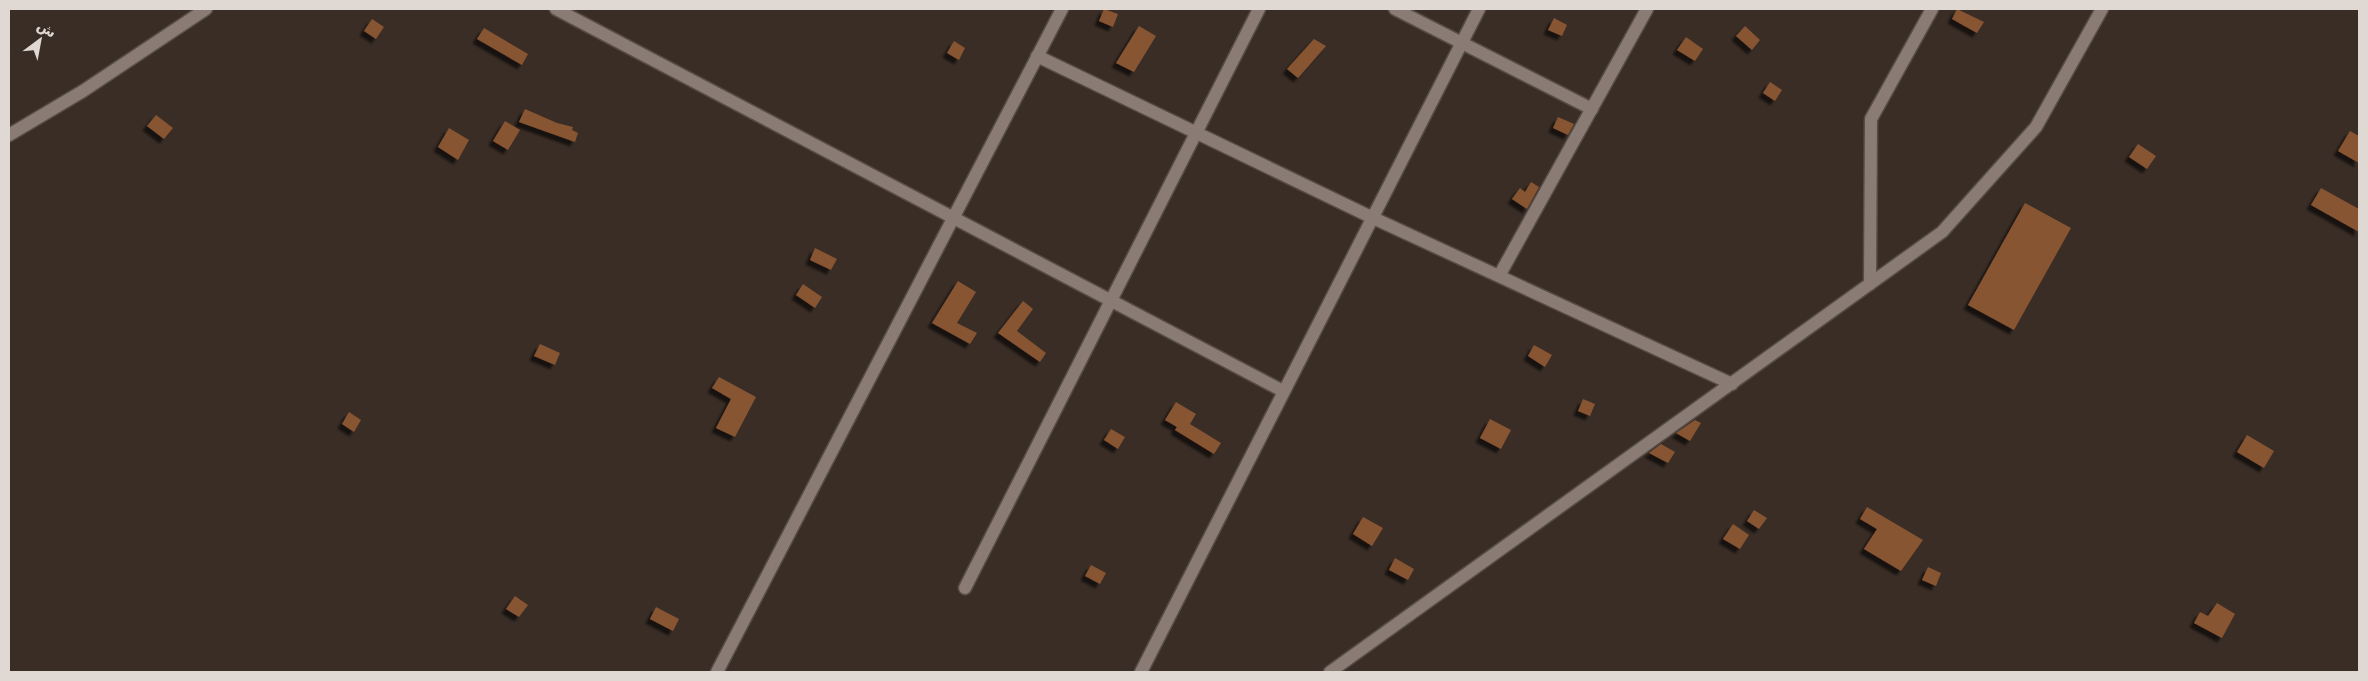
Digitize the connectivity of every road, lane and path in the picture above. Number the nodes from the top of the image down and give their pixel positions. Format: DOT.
graph roads {
  1 [pos="206,9"];
  2 [pos="556,9"];
  3 [pos="1062,9"];
  4 [pos="1259,9"];
  5 [pos="1395,9"];
  6 [pos="1479,9"];
  7 [pos="1647,9"];
  8 [pos="1932,9"];
  9 [pos="2102,9"];
  10 [pos="1461,42"];
  11 [pos="1037,56"];
  12 [pos="1592,109"];
  13 [pos="1196,133"];
  14 [pos="9,135"];
  15 [pos="1371,217"];
  16 [pos="953,218"];
  17 [pos="1499,276"];
  18 [pos="1870,284"];
  19 [pos="1111,300"];
  20 [pos="1732,384"];
  21 [pos="1283,391"];
  22 [pos="965,588"];
  23 [pos="717,672"];
  24 [pos="1141,672"];
  25 [pos="1330,672"];
  1 -- 14 [label="street"];
  2 -- 16 [label="street"];
  3 -- 11 [label="street"];
  4 -- 13 [label="street"];
  5 -- 10 [label="street"];
  6 -- 10 [label="street"];
  7 -- 12 [label="street"];
  8 -- 18 [label="street"];
  9 -- 18 [label="street"];
  10 -- 12 [label="street"];
  10 -- 15 [label="street"];
  11 -- 13 [label="street"];
  11 -- 16 [label="street"];
  12 -- 17 [label="street"];
  13 -- 15 [label="street"];
  13 -- 19 [label="street"];
  15 -- 17 [label="street"];
  15 -- 21 [label="street"];
  16 -- 19 [label="street"];
  16 -- 23 [label="street"];
  17 -- 20 [label="street"];
  18 -- 20 [label="street"];
  19 -- 21 [label="street"];
  19 -- 22 [label="street"];
  20 -- 25 [label="street"];
  21 -- 24 [label="street"];
}
